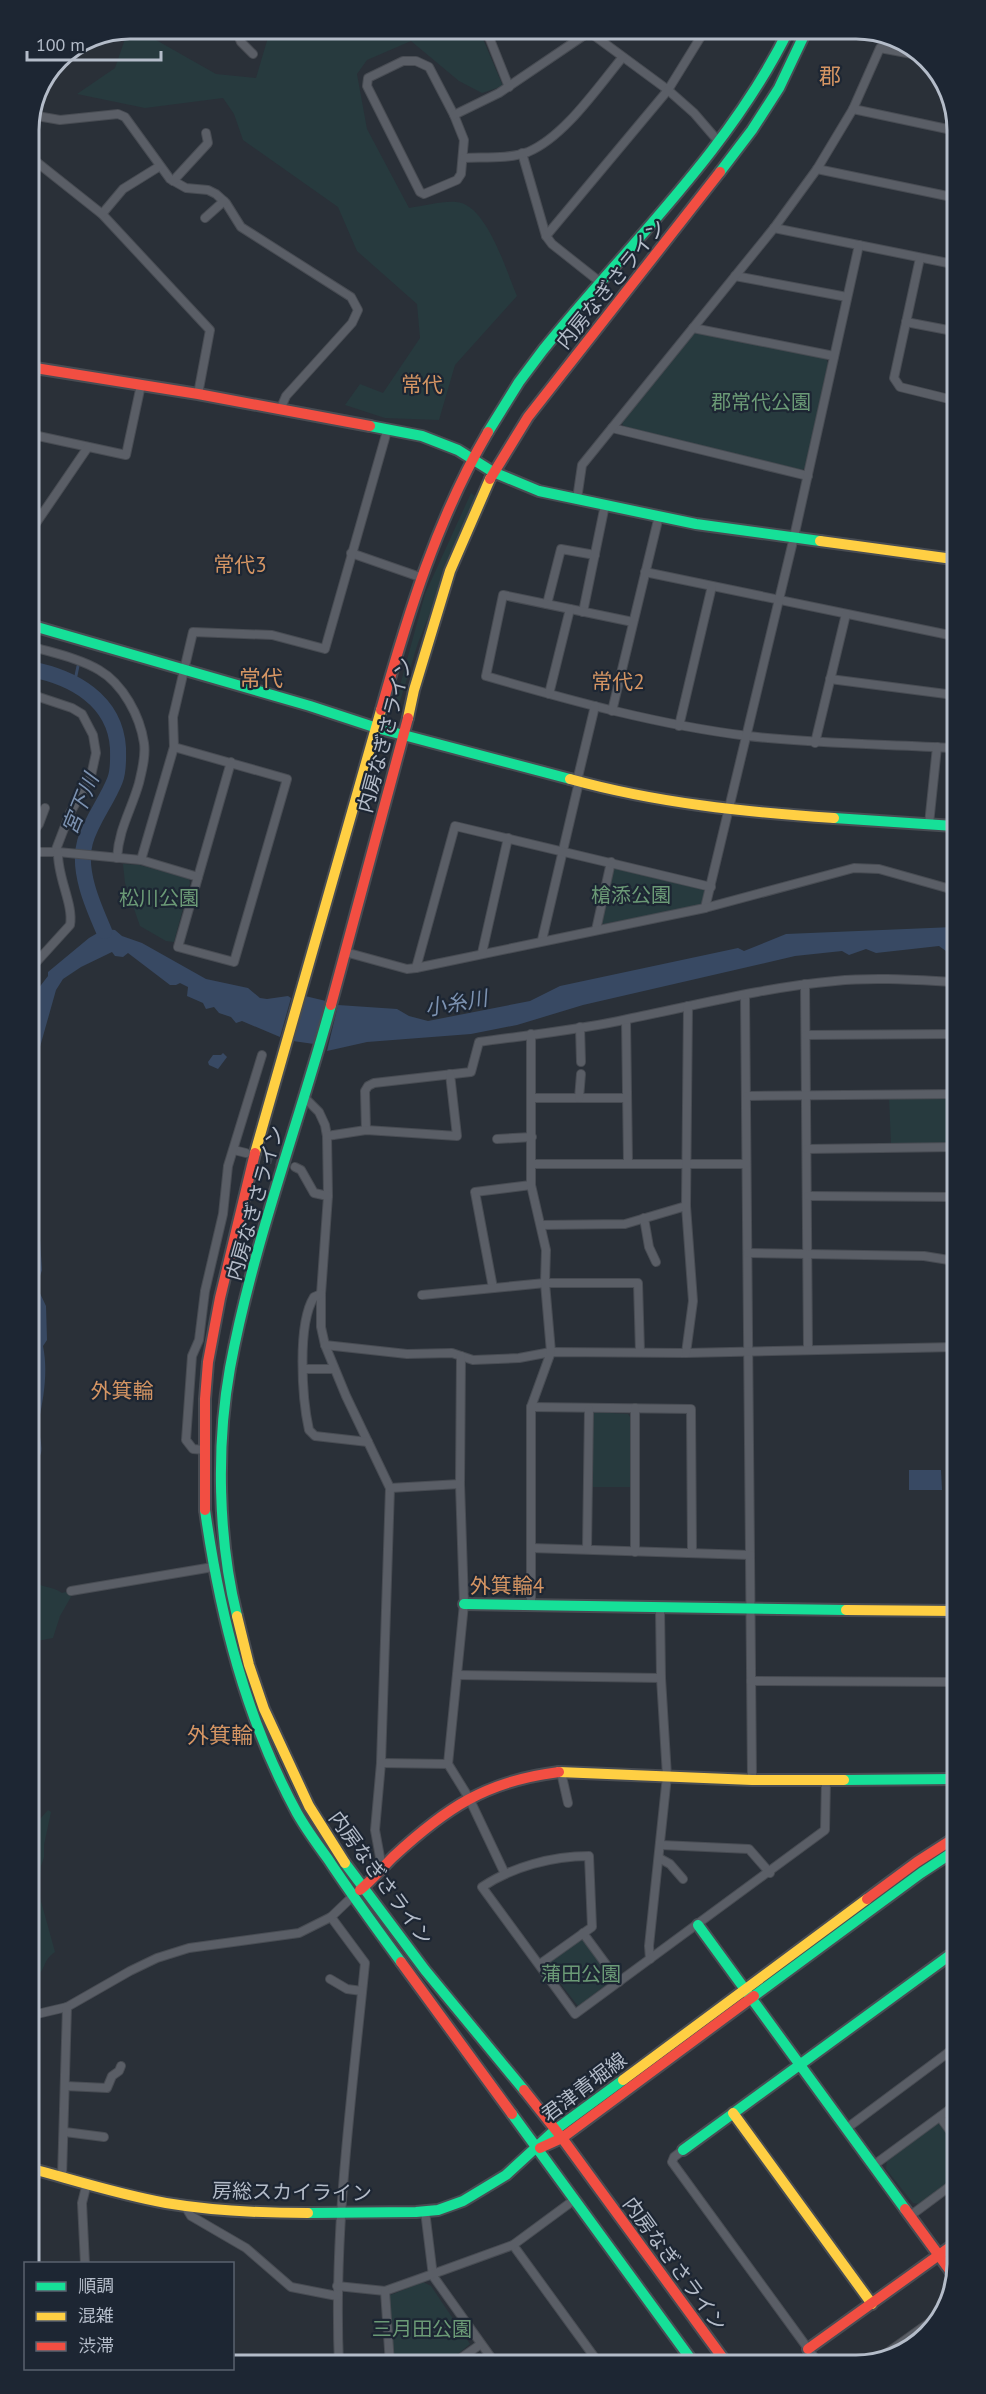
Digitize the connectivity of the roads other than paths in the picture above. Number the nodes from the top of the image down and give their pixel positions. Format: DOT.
graph roads {
  1 [pos="240,39"];
  2 [pos="490,39"];
  3 [pos="579,39"];
  4 [pos="598,39"];
  5 [pos="699,39"];
  6 [pos="784,39"];
  7 [pos="802,39"];
  8 [pos="904,52"];
  9 [pos="253,54"];
  10 [pos="622,58"];
  11 [pos="509,87"];
  12 [pos="668,90"];
  13 [pos="853,109"];
  14 [pos="41,114"];
  15 [pos="454,115"];
  16 [pos="947,129"];
  17 [pos="206,133"];
  18 [pos="719,142"];
  19 [pos="522,153"];
  20 [pos="464,158"];
  21 [pos="39,164"];
  22 [pos="160,166"];
  23 [pos="817,169"];
  24 [pos="173,181"];
  25 [pos="947,196"];
  26 [pos="224,201"];
  27 [pos="102,214"];
  28 [pos="205,218"];
  29 [pos="774,228"];
  30 [pos="546,236"];
  31 [pos="859,245"];
  32 [pos="920,258"];
  33 [pos="947,263"];
  34 [pos="735,276"];
  35 [pos="601,282"];
  36 [pos="847,297"];
  37 [pos="906,321"];
  38 [pos="693,328"];
  39 [pos="947,330"];
  40 [pos="834,356"];
  41 [pos="39,369"];
  42 [pos="141,385"];
  43 [pos="198,394"];
  44 [pos="947,398"];
  45 [pos="280,410"];
  46 [pos="612,429"];
  47 [pos="387,431"];
  48 [pos="39,436"];
  49 [pos="88,447"];
  50 [pos="472,458"];
  51 [pos="493,472"];
  52 [pos="808,476"];
  53 [pos="577,499"];
  54 [pos="605,505"];
  55 [pos="658,516"];
  56 [pos="39,519"];
  57 [pos="794,537"];
  58 [pos="351,553"];
  59 [pos="595,555"];
  60 [pos="947,558"];
  61 [pos="645,572"];
  62 [pos="420,577"];
  63 [pos="711,586"];
  64 [pos="780,600"];
  65 [pos="547,604"];
  66 [pos="570,609"];
  67 [pos="583,612"];
  68 [pos="846,614"];
  69 [pos="633,622"];
  70 [pos="39,628"];
  71 [pos="947,635"];
  72 [pos="39,649"];
  73 [pos="183,670"];
  74 [pos="830,679"];
  75 [pos="549,694"];
  76 [pos="947,694"];
  77 [pos="39,697"];
  78 [pos="595,706"];
  79 [pos="612,711"];
  80 [pos="679,726"];
  81 [pos="377,728"];
  82 [pos="404,735"];
  83 [pos="748,736"];
  84 [pos="815,743"];
  85 [pos="174,747"];
  86 [pos="937,747"];
  87 [pos="947,748"];
  88 [pos="231,762"];
  89 [pos="578,782"];
  90 [pos="45,808"];
  91 [pos="730,809"];
  92 [pos="39,824"];
  93 [pos="928,824"];
  94 [pos="947,825"];
  95 [pos="508,838"];
  96 [pos="562,851"];
  97 [pos="39,852"];
  98 [pos="60,853"];
  99 [pos="113,858"];
  100 [pos="141,860"];
  101 [pos="611,862"];
  102 [pos="198,877"];
  103 [pos="711,887"];
  104 [pos="947,888"];
  105 [pos="705,908"];
  106 [pos="596,930"];
  107 [pos="542,940"];
  108 [pos="345,952"];
  109 [pos="482,953"];
  110 [pos="39,959"];
  111 [pos="416,968"];
  112 [pos="947,982"];
  113 [pos="806,984"];
  114 [pos="745,996"];
  115 [pos="688,1006"];
  116 [pos="626,1020"];
  117 [pos="580,1027"];
  118 [pos="947,1034"];
  119 [pos="531,1035"];
  120 [pos="806,1035"];
  121 [pos="262,1055"];
  122 [pos="581,1062"];
  123 [pos="450,1074"];
  124 [pos="581,1074"];
  125 [pos="947,1094"];
  126 [pos="747,1096"];
  127 [pos="807,1096"];
  128 [pos="305,1098"];
  129 [pos="532,1098"];
  130 [pos="579,1098"];
  131 [pos="627,1098"];
  132 [pos="366,1130"];
  133 [pos="327,1136"];
  134 [pos="532,1137"];
  135 [pos="497,1139"];
  136 [pos="947,1147"];
  137 [pos="807,1149"];
  138 [pos="234,1150"];
  139 [pos="246,1153"];
  140 [pos="628,1163"];
  141 [pos="687,1163"];
  142 [pos="532,1164"];
  143 [pos="746,1164"];
  144 [pos="295,1167"];
  145 [pos="531,1185"];
  146 [pos="328,1196"];
  147 [pos="808,1196"];
  148 [pos="947,1197"];
  149 [pos="686,1206"];
  150 [pos="644,1218"];
  151 [pos="541,1225"];
  152 [pos="218,1236"];
  153 [pos="234,1240"];
  154 [pos="748,1253"];
  155 [pos="808,1254"];
  156 [pos="947,1260"];
  157 [pos="656,1262"];
  158 [pos="545,1283"];
  159 [pos="493,1288"];
  160 [pos="321,1294"];
  161 [pos="422,1295"];
  162 [pos="325,1345"];
  163 [pos="947,1347"];
  164 [pos="808,1350"];
  165 [pos="748,1351"];
  166 [pos="551,1352"];
  167 [pos="640,1352"];
  168 [pos="686,1353"];
  169 [pos="461,1356"];
  170 [pos="334,1369"];
  171 [pos="303,1370"];
  172 [pos="531,1407"];
  173 [pos="636,1408"];
  174 [pos="589,1409"];
  175 [pos="368,1443"];
  176 [pos="205,1450"];
  177 [pos="460,1484"];
  178 [pos="390,1488"];
  179 [pos="531,1548"];
  180 [pos="587,1549"];
  181 [pos="635,1552"];
  182 [pos="692,1553"];
  183 [pos="750,1555"];
  184 [pos="213,1567"];
  185 [pos="71,1591"];
  186 [pos="464,1604"];
  187 [pos="531,1606"];
  188 [pos="660,1609"];
  189 [pos="750,1610"];
  190 [pos="947,1611"];
  191 [pos="457,1675"];
  192 [pos="661,1678"];
  193 [pos="751,1681"];
  194 [pos="947,1682"];
  195 [pos="381,1763"];
  196 [pos="448,1764"];
  197 [pos="561,1772"];
  198 [pos="668,1776"];
  199 [pos="947,1779"];
  200 [pos="752,1780"];
  201 [pos="826,1780"];
  202 [pos="469,1798"];
  203 [pos="568,1803"];
  204 [pos="947,1843"];
  205 [pos="661,1845"];
  206 [pos="947,1856"];
  207 [pos="659,1858"];
  208 [pos="382,1868"];
  209 [pos="770,1873"];
  210 [pos="506,1874"];
  211 [pos="683,1879"];
  212 [pos="363,1887"];
  213 [pos="353,1896"];
  214 [pos="331,1917"];
  215 [pos="698,1925"];
  216 [pos="583,1933"];
  217 [pos="947,1957"];
  218 [pos="650,1959"];
  219 [pos="540,1965"];
  220 [pos="330,1980"];
  221 [pos="620,1982"];
  222 [pos="745,1990"];
  223 [pos="362,1991"];
  224 [pos="753,1999"];
  225 [pos="67,2007"];
  226 [pos="39,2014"];
  227 [pos="947,2053"];
  228 [pos="801,2064"];
  229 [pos="121,2066"];
  230 [pos="66,2086"];
  231 [pos="947,2112"];
  232 [pos="733,2114"];
  233 [pos="940,2117"];
  234 [pos="947,2126"];
  235 [pos="846,2128"];
  236 [pos="65,2132"];
  237 [pos="558,2134"];
  238 [pos="104,2137"];
  239 [pos="537,2149"];
  240 [pos="683,2150"];
  241 [pos="874,2165"];
  242 [pos="39,2171"];
  243 [pos="62,2177"];
  244 [pos="87,2184"];
  245 [pos="947,2188"];
  246 [pos="574,2200"];
  247 [pos="185,2206"];
  248 [pos="425,2211"];
  249 [pos="341,2213"];
  250 [pos="910,2216"];
  251 [pos="513,2245"];
  252 [pos="947,2249"];
  253 [pos="939,2255"];
  254 [pos="85,2262"];
  255 [pos="947,2266"];
  256 [pos="432,2274"];
  257 [pos="337,2286"];
  258 [pos="385,2291"];
  259 [pos="337,2296"];
  260 [pos="872,2304"];
  261 [pos="912,2335"];
  262 [pos="481,2344"];
  263 [pos="899,2344"];
  264 [pos="808,2349"];
  265 [pos="339,2355"];
  266 [pos="389,2355"];
  267 [pos="465,2355"];
  268 [pos="489,2355"];
  269 [pos="593,2355"];
  270 [pos="689,2355"];
  271 [pos="720,2355"];
  272 [pos="812,2355"];
  1 -- 9 [label="street"];
  2 -- 11 [label="street"];
  3 -- 11 [label="street"];
  4 -- 10 [label="street"];
  5 -- 12 [label="street"];
  6 -- 18 [label="main road, 内房なぎさライン"];
  7 -- 51 [label="main road, 内房なぎさライン"];
  8 -- 13 [label="street"];
  10 -- 12 [label="street"];
  10 -- 19 [label="street"];
  11 -- 15 [label="street"];
  12 -- 18 [label="street"];
  12 -- 30 [label="street"];
  13 -- 16 [label="street"];
  13 -- 23 [label="street"];
  14 -- 22 [label="street"];
  15 -- 20 [label="street"];
  15 -- 20 [label="street"];
  17 -- 24 [label="street"];
  18 -- 35 [label="main road, 内房なぎさライン"];
  19 -- 20 [label="street"];
  19 -- 30 [label="street"];
  21 -- 27 [label="street"];
  22 -- 24 [label="street"];
  22 -- 27 [label="street"];
  23 -- 25 [label="street"];
  23 -- 29 [label="street"];
  24 -- 26 [label="street"];
  26 -- 28 [label="street"];
  26 -- 45 [label="street"];
  27 -- 43 [label="street"];
  29 -- 31 [label="street"];
  29 -- 34 [label="street"];
  30 -- 35 [label="street"];
  31 -- 32 [label="street"];
  31 -- 36 [label="street"];
  32 -- 33 [label="street"];
  32 -- 37 [label="street"];
  34 -- 36 [label="street"];
  34 -- 38 [label="street"];
  35 -- 50 [label="main road, 内房なぎさライン"];
  36 -- 40 [label="street"];
  37 -- 39 [label="street"];
  37 -- 44 [label="street"];
  38 -- 40 [label="street"];
  38 -- 46 [label="street"];
  40 -- 52 [label="street"];
  41 -- 42 [label="main road"];
  42 -- 43 [label="main road"];
  42 -- 49 [label="street"];
  43 -- 45 [label="main road"];
  45 -- 47 [label="main road"];
  46 -- 52 [label="street"];
  46 -- 53 [label="street"];
  47 -- 50 [label="main road"];
  47 -- 58 [label="street"];
  48 -- 49 [label="street"];
  49 -- 56 [label="street"];
  50 -- 51 [label="main road"];
  50 -- 62 [label="main road, 内房なぎさライン"];
  51 -- 53 [label="main road"];
  51 -- 82 [label="main road, 内房なぎさライン"];
  52 -- 57 [label="street"];
  53 -- 54 [label="main road"];
  54 -- 55 [label="main road"];
  54 -- 59 [label="street"];
  55 -- 57 [label="main road"];
  55 -- 61 [label="street"];
  57 -- 60 [label="main road"];
  57 -- 64 [label="street"];
  58 -- 62 [label="street"];
  58 -- 73 [label="street"];
  59 -- 65 [label="street"];
  59 -- 67 [label="street"];
  61 -- 63 [label="street"];
  61 -- 69 [label="street"];
  62 -- 81 [label="main road, 内房なぎさライン"];
  63 -- 64 [label="street"];
  63 -- 80 [label="street"];
  64 -- 68 [label="street"];
  64 -- 83 [label="street"];
  65 -- 66 [label="street"];
  65 -- 75 [label="street"];
  66 -- 67 [label="street"];
  66 -- 75 [label="street"];
  67 -- 69 [label="street"];
  68 -- 71 [label="street"];
  68 -- 74 [label="street"];
  69 -- 79 [label="street"];
  70 -- 73 [label="main road"];
  72 -- 99 [label="street"];
  73 -- 81 [label="main road"];
  73 -- 85 [label="street"];
  74 -- 76 [label="street"];
  74 -- 84 [label="street"];
  75 -- 78 [label="street"];
  77 -- 98 [label="street"];
  78 -- 79 [label="street"];
  78 -- 89 [label="street"];
  79 -- 80 [label="street"];
  80 -- 83 [label="street"];
  81 -- 82 [label="main road"];
  81 -- 153 [label="main road, 内房なぎさライン"];
  82 -- 89 [label="main road"];
  82 -- 108 [label="main road, 内房なぎさライン"];
  83 -- 84 [label="street"];
  83 -- 91 [label="street"];
  84 -- 86 [label="street"];
  85 -- 88 [label="street"];
  85 -- 100 [label="street"];
  86 -- 87 [label="street"];
  86 -- 93 [label="street"];
  88 -- 102 [label="street"];
  88 -- 102 [label="street"];
  89 -- 91 [label="main road"];
  89 -- 96 [label="street"];
  90 -- 92 [label="street"];
  91 -- 93 [label="main road"];
  91 -- 103 [label="street"];
  93 -- 94 [label="main road"];
  95 -- 96 [label="street"];
  95 -- 109 [label="street"];
  95 -- 111 [label="street"];
  96 -- 101 [label="street"];
  96 -- 107 [label="street"];
  97 -- 98 [label="street"];
  98 -- 99 [label="street"];
  98 -- 110 [label="street"];
  99 -- 100 [label="street"];
  100 -- 102 [label="street"];
  101 -- 103 [label="street"];
  101 -- 106 [label="street"];
  103 -- 105 [label="street"];
  104 -- 105 [label="street"];
  105 -- 106 [label="street"];
  106 -- 107 [label="street"];
  107 -- 109 [label="street"];
  108 -- 111 [label="street"];
  108 -- 128 [label="main road, 内房なぎさライン"];
  109 -- 111 [label="street"];
  112 -- 113 [label="street"];
  113 -- 114 [label="street"];
  113 -- 120 [label="street"];
  114 -- 115 [label="street"];
  114 -- 126 [label="street"];
  115 -- 116 [label="street"];
  115 -- 141 [label="street"];
  116 -- 117 [label="street"];
  116 -- 131 [label="street"];
  117 -- 119 [label="street"];
  117 -- 122 [label="street"];
  118 -- 120 [label="street"];
  119 -- 123 [label="street"];
  119 -- 129 [label="street"];
  120 -- 127 [label="street"];
  121 -- 138 [label="street"];
  123 -- 132 [label="street"];
  123 -- 132 [label="street"];
  124 -- 130 [label="street"];
  125 -- 127 [label="street"];
  126 -- 127 [label="street"];
  126 -- 143 [label="street"];
  127 -- 137 [label="street"];
  128 -- 133 [label="street"];
  128 -- 212 [label="main road, 内房なぎさライン"];
  129 -- 130 [label="street"];
  129 -- 134 [label="street"];
  130 -- 131 [label="street"];
  131 -- 140 [label="street"];
  132 -- 133 [label="street"];
  133 -- 146 [label="street"];
  134 -- 135 [label="street"];
  134 -- 142 [label="street"];
  136 -- 137 [label="street"];
  137 -- 147 [label="street"];
  138 -- 139 [label="street"];
  138 -- 152 [label="street"];
  140 -- 141 [label="street"];
  140 -- 142 [label="street"];
  141 -- 143 [label="street"];
  141 -- 149 [label="street"];
  142 -- 145 [label="street"];
  143 -- 154 [label="street"];
  144 -- 146 [label="street"];
  145 -- 151 [label="street"];
  145 -- 159 [label="street"];
  146 -- 160 [label="street"];
  147 -- 148 [label="street"];
  147 -- 155 [label="street"];
  149 -- 150 [label="street"];
  149 -- 168 [label="street"];
  150 -- 151 [label="street"];
  150 -- 157 [label="street"];
  151 -- 158 [label="street"];
  152 -- 153 [label="street"];
  152 -- 176 [label="street"];
  153 -- 176 [label="main road, 内房なぎさライン"];
  154 -- 155 [label="street"];
  154 -- 165 [label="street"];
  155 -- 156 [label="street"];
  155 -- 164 [label="street"];
  158 -- 159 [label="street"];
  158 -- 166 [label="street"];
  158 -- 167 [label="street"];
  159 -- 161 [label="street"];
  160 -- 162 [label="street"];
  160 -- 171 [label="street"];
  162 -- 169 [label="street"];
  162 -- 170 [label="street"];
  163 -- 164 [label="street"];
  164 -- 165 [label="street"];
  165 -- 168 [label="street"];
  165 -- 183 [label="street"];
  166 -- 167 [label="street"];
  166 -- 169 [label="street"];
  166 -- 172 [label="street"];
  167 -- 168 [label="street"];
  169 -- 177 [label="street"];
  170 -- 171 [label="street"];
  170 -- 175 [label="street"];
  171 -- 175 [label="street"];
  172 -- 174 [label="street"];
  172 -- 179 [label="street"];
  173 -- 174 [label="street"];
  173 -- 181 [label="street"];
  173 -- 182 [label="street"];
  174 -- 180 [label="street"];
  175 -- 178 [label="street"];
  176 -- 184 [label="main road, 内房なぎさライン"];
  177 -- 178 [label="street"];
  177 -- 186 [label="street"];
  178 -- 195 [label="street"];
  179 -- 180 [label="street"];
  179 -- 187 [label="street"];
  180 -- 181 [label="street"];
  181 -- 182 [label="street"];
  182 -- 183 [label="street"];
  183 -- 189 [label="street"];
  184 -- 185 [label="street"];
  184 -- 213 [label="main road, 内房なぎさライン"];
  186 -- 187 [label="main road"];
  186 -- 191 [label="street"];
  187 -- 188 [label="main road"];
  188 -- 189 [label="main road"];
  188 -- 192 [label="street"];
  189 -- 190 [label="main road"];
  189 -- 193 [label="street"];
  191 -- 192 [label="street"];
  191 -- 196 [label="street"];
  192 -- 198 [label="street"];
  193 -- 194 [label="street"];
  193 -- 200 [label="street"];
  195 -- 196 [label="street"];
  195 -- 208 [label="street"];
  196 -- 202 [label="street"];
  197 -- 198 [label="main road"];
  197 -- 202 [label="main road"];
  197 -- 203 [label="street"];
  198 -- 200 [label="main road"];
  198 -- 205 [label="street"];
  199 -- 201 [label="main road"];
  200 -- 201 [label="main road"];
  201 -- 209 [label="street"];
  202 -- 208 [label="main road"];
  202 -- 210 [label="street"];
  204 -- 222 [label="main road, 君津青堀線"];
  205 -- 207 [label="street"];
  205 -- 209 [label="street"];
  206 -- 224 [label="main road, 君津青堀線"];
  207 -- 211 [label="street"];
  207 -- 218 [label="street"];
  208 -- 212 [label="main road"];
  209 -- 215 [label="street"];
  210 -- 216 [label="street"];
  210 -- 219 [label="street"];
  212 -- 213 [label="main road"];
  212 -- 237 [label="main road, 内房なぎさライン"];
  213 -- 214 [label="street"];
  213 -- 239 [label="main road, 内房なぎさライン"];
  214 -- 223 [label="street"];
  214 -- 225 [label="street"];
  215 -- 218 [label="street"];
  215 -- 222 [label="main road"];
  216 -- 219 [label="street"];
  216 -- 221 [label="street"];
  217 -- 228 [label="main road"];
  218 -- 221 [label="street"];
  219 -- 221 [label="street"];
  220 -- 223 [label="street"];
  222 -- 224 [label="main road"];
  222 -- 237 [label="main road, 君津青堀線"];
  223 -- 249 [label="street"];
  224 -- 228 [label="main road"];
  224 -- 237 [label="main road, 君津青堀線"];
  225 -- 226 [label="street"];
  225 -- 230 [label="street"];
  227 -- 235 [label="street"];
  228 -- 232 [label="main road"];
  228 -- 235 [label="main road"];
  229 -- 230 [label="street"];
  230 -- 236 [label="street"];
  231 -- 233 [label="street"];
  232 -- 240 [label="main road"];
  232 -- 260 [label="main road"];
  233 -- 234 [label="street"];
  233 -- 241 [label="street"];
  235 -- 241 [label="main road"];
  236 -- 238 [label="street"];
  236 -- 243 [label="street"];
  237 -- 239 [label="main road, 君津青堀線"];
  237 -- 271 [label="main road, 内房なぎさライン"];
  239 -- 246 [label="main road, 内房なぎさライン"];
  239 -- 248 [label="main road, 房総スカイライン"];
  240 -- 264 [label="street"];
  241 -- 250 [label="main road"];
  242 -- 243 [label="main road, 房総スカイライン"];
  243 -- 244 [label="main road, 房総スカイライン"];
  244 -- 247 [label="main road, 房総スカイライン"];
  244 -- 254 [label="street"];
  245 -- 250 [label="street"];
  246 -- 251 [label="street"];
  246 -- 270 [label="main road, 内房なぎさライン"];
  247 -- 249 [label="main road, 房総スカイライン"];
  247 -- 259 [label="street"];
  248 -- 249 [label="main road, 房総スカイライン"];
  248 -- 256 [label="street"];
  249 -- 257 [label="street"];
  250 -- 253 [label="main road"];
  251 -- 256 [label="street"];
  251 -- 269 [label="street"];
  252 -- 253 [label="main road"];
  253 -- 255 [label="main road"];
  253 -- 260 [label="main road"];
  256 -- 258 [label="street"];
  256 -- 262 [label="street"];
  257 -- 258 [label="street"];
  257 -- 259 [label="street"];
  258 -- 266 [label="street"];
  259 -- 265 [label="street"];
  260 -- 264 [label="main road"];
  261 -- 263 [label="street"];
  262 -- 267 [label="street"];
  262 -- 268 [label="street"];
  264 -- 272 [label="street"];
}
